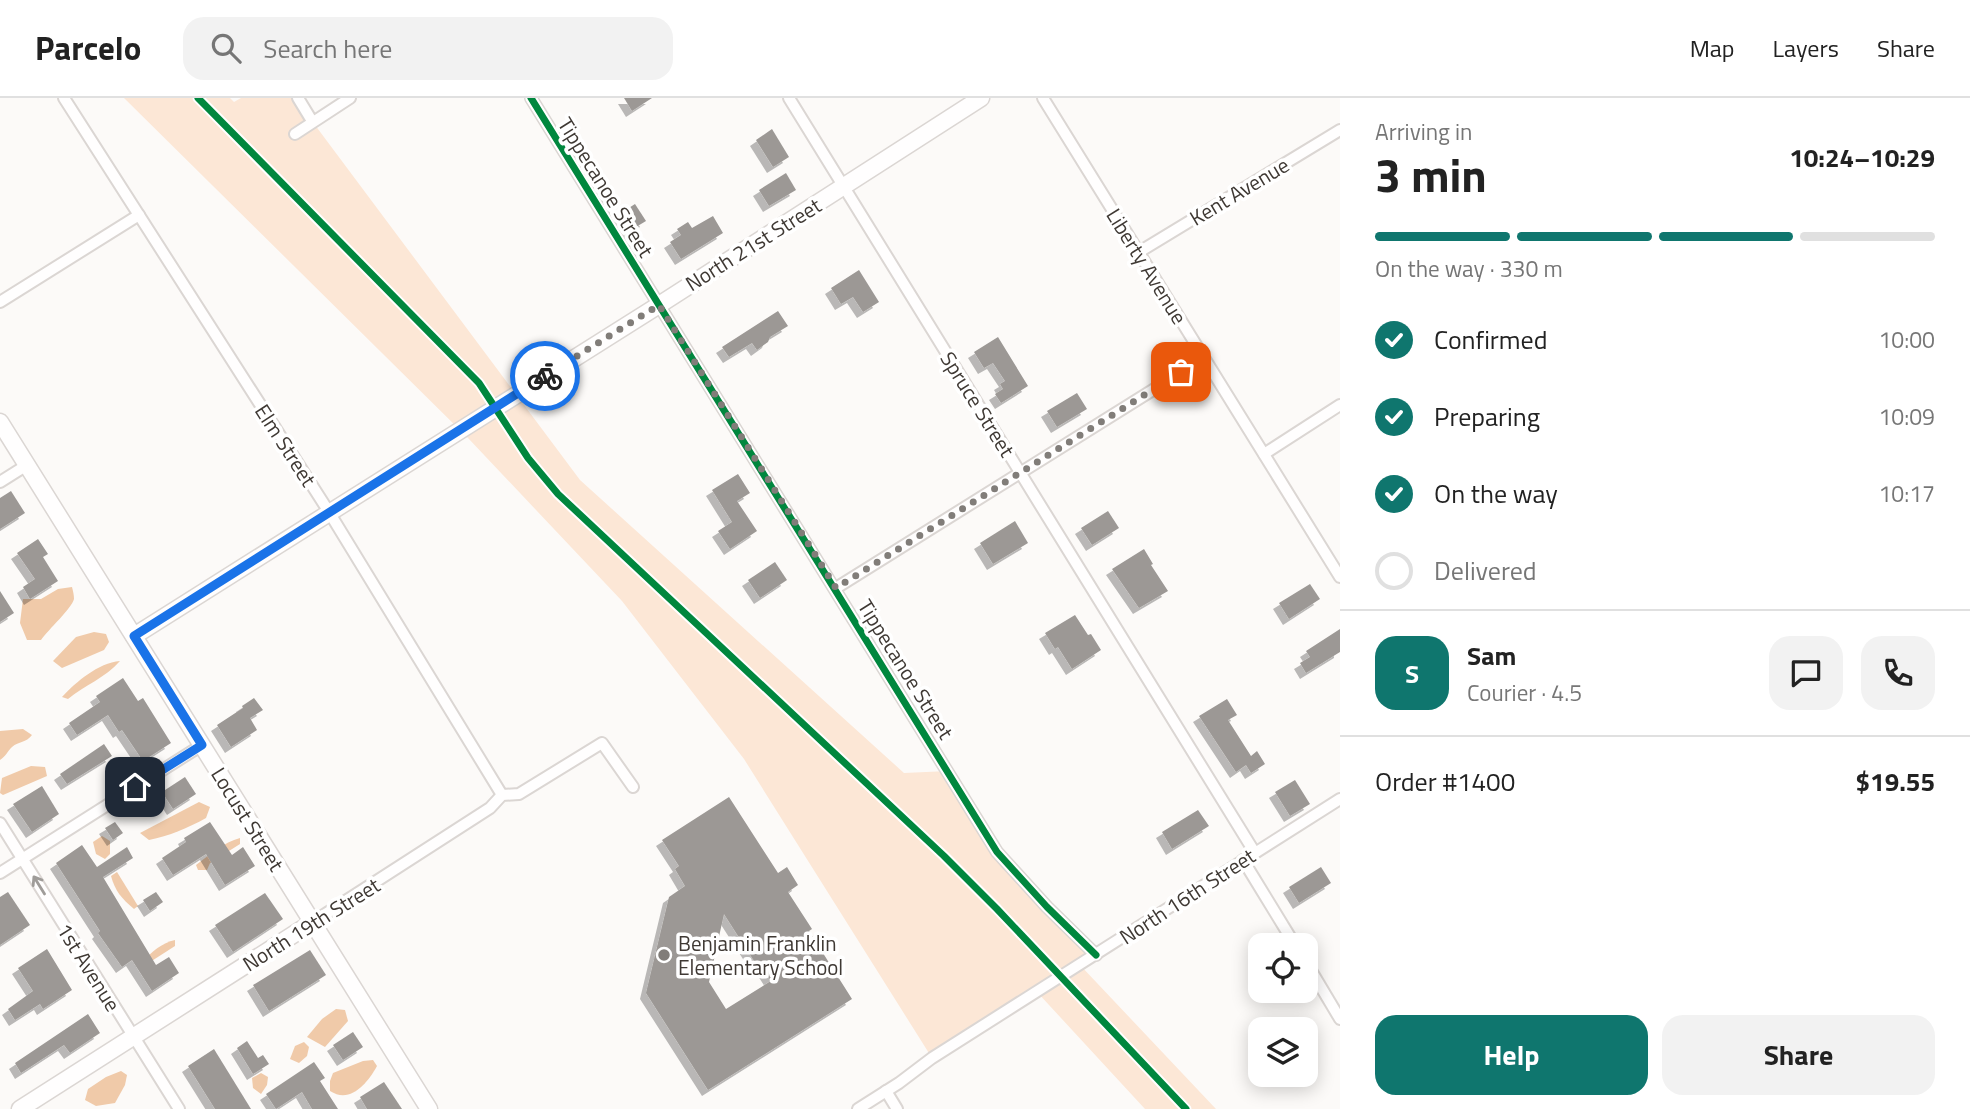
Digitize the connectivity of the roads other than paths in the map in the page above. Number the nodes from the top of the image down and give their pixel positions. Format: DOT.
graph roads {
  1 [pos="64,98"];
  2 [pos="298,98"];
  3 [pos="350,98"];
  4 [pos="531,98"];
  5 [pos="789,98"];
  6 [pos="981,98"];
  7 [pos="1043,98"];
  8 [pos="312,121"];
  9 [pos="1340,130"];
  10 [pos="295,134"];
  11 [pos="845,186"];
  12 [pos="139,215"];
  13 [pos="1139,252"];
  14 [pos="0,302"];
  15 [pos="659,305"];
  16 [pos="1204,358"];
  17 [pos="1340,405"];
  18 [pos="0,422"];
  19 [pos="1264,454"];
  20 [pos="27,465"];
  21 [pos="1021,474"];
  22 [pos="0,482"];
  23 [pos="329,512"];
  24 [pos="1340,578"];
  25 [pos="836,588"];
  26 [pos="134,636"];
  27 [pos="202,745"];
  28 [pos="633,787"];
  29 [pos="502,795"];
  30 [pos="1340,799"];
  31 [pos="0,823"];
  32 [pos="1255,853"];
  33 [pos="22,859"];
  34 [pos="1243,860"];
  35 [pos="0,873"];
  36 [pos="313,922"];
  37 [pos="1288,933"];
  38 [pos="1096,955"];
  39 [pos="1318,982"];
  40 [pos="1340,1019"];
  41 [pos="133,1037"];
  42 [pos="886,1091"];
  43 [pos="20,1109"];
  44 [pos="179,1109"];
  45 [pos="429,1109"];
  46 [pos="858,1109"];
  47 [pos="897,1109"];
  1 -- 12 [label="street, Elm Street"];
  2 -- 8 [label="street"];
  3 -- 8 [label="street"];
  4 -- 15 [label="street, Tippecanoe Street"];
  5 -- 11 [label="street, Spruce Street"];
  6 -- 11 [label="street, North 21st Street"];
  7 -- 13 [label="street, Liberty Avenue"];
  8 -- 10 [label="street"];
  9 -- 13 [label="street, Kent Avenue"];
  11 -- 15 [label="street, North 21st Street"];
  11 -- 21 [label="street, Spruce Street"];
  12 -- 14 [label="street"];
  12 -- 23 [label="street, Elm Street"];
  13 -- 16 [label="street, Liberty Avenue"];
  15 -- 23 [label="street, North 21st Street"];
  15 -- 25 [label="street, Tippecanoe Street"];
  16 -- 19 [label="street, Liberty Avenue"];
  16 -- 21 [label="street"];
  17 -- 19 [label="street"];
  18 -- 20 [label="street, Locust Street"];
  19 -- 24 [label="street, Liberty Avenue"];
  20 -- 22 [label="street"];
  20 -- 26 [label="street, Locust Street"];
  21 -- 25 [label="street"];
  21 -- 32 [label="street, Spruce Street"];
  23 -- 26 [label="street, North 21st Street"];
  23 -- 29 [label="street, Elm Street"];
  25 -- 38 [label="street, Tippecanoe Street"];
  26 -- 27 [label="street, Locust Street"];
  27 -- 33 [label="street"];
  27 -- 36 [label="street, Locust Street"];
  28 -- 29 [label="street, North 19th Street"];
  29 -- 36 [label="street, North 19th Street"];
  30 -- 32 [label="street, North 16th Street"];
  31 -- 33 [label="street, 1st Avenue"];
  32 -- 34 [label="street, North 16th Street"];
  33 -- 35 [label="street"];
  41 -- 33 [label="street, 1st Avenue, one-way"];
  34 -- 37 [label="street"];
  34 -- 38 [label="street, North 16th Street"];
  36 -- 41 [label="street, North 19th Street"];
  36 -- 45 [label="street, Locust Street"];
  38 -- 42 [label="street, North 16th Street"];
  39 -- 40 [label="street"];
  41 -- 43 [label="street, North 19th Street"];
  41 -- 44 [label="street, 1st Avenue"];
  42 -- 46 [label="street, North 16th Street"];
  42 -- 47 [label="street"];
}
